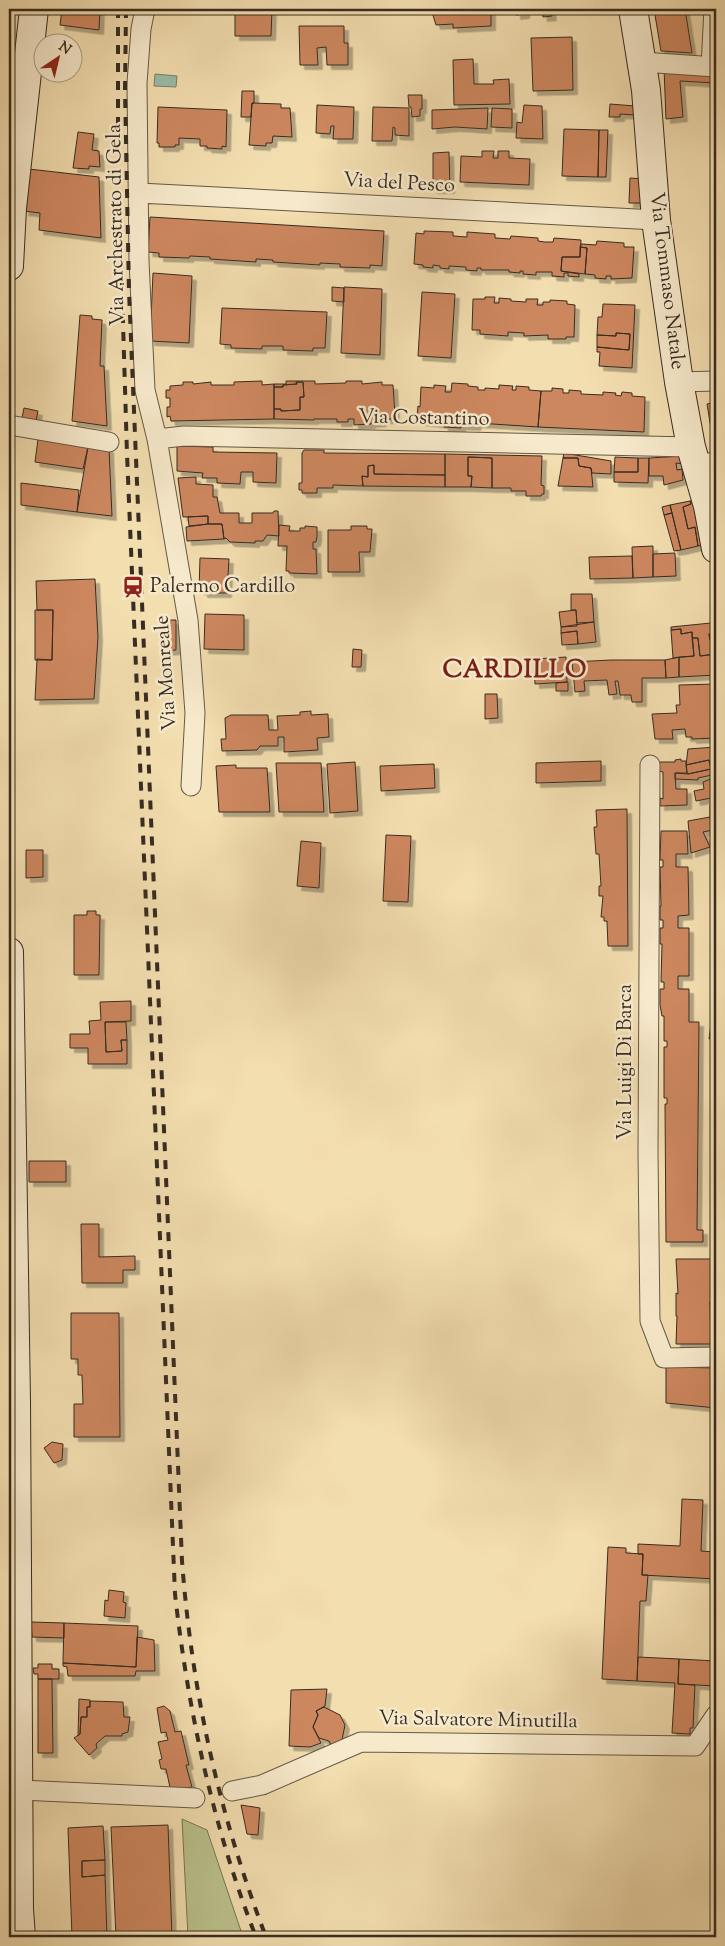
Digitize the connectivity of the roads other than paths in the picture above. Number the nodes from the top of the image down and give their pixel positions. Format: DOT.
graph roads {
  1 [pos="34,9"];
  2 [pos="145,9"];
  3 [pos="634,9"];
  4 [pos="714,9"];
  5 [pos="642,62"];
  6 [pos="714,67"];
  7 [pos="139,193"];
  8 [pos="656,220"];
  9 [pos="9,266"];
  10 [pos="716,381"];
  11 [pos="679,382"];
  12 [pos="9,425"];
  13 [pos="157,439"];
  14 [pos="109,442"];
  15 [pos="701,458"];
  16 [pos="716,549"];
  17 [pos="650,765"];
  18 [pos="191,786"];
  19 [pos="9,952"];
  20 [pos="716,1357"];
  21 [pos="716,1715"];
  22 [pos="20,1790"];
  23 [pos="232,1791"];
  24 [pos="196,1798"];
  25 [pos="21,1937"];
  1 -- 9 [label="street"];
  2 -- 7 [label="street, Via Archestrato di Gela"];
  3 -- 5 [label="street, Via Tommaso Natale"];
  4 -- 6 [label="street"];
  5 -- 6 [label="street"];
  5 -- 8 [label="street, Via Tommaso Natale"];
  7 -- 8 [label="street, Via del Pesco"];
  7 -- 13 [label="street, Via Archestrato di Gela"];
  8 -- 11 [label="street, Via Tommaso Natale"];
  10 -- 11 [label="street"];
  11 -- 15 [label="street, Via Tommaso Natale"];
  12 -- 14 [label="street"];
  13 -- 15 [label="street, Via Costantino"];
  13 -- 18 [label="street, Via Monreale"];
  15 -- 16 [label="street, Via Tommaso Natale"];
  17 -- 20 [label="street, Via Luigi Di Barca"];
  19 -- 22 [label="street"];
  21 -- 23 [label="street, Via Salvatore Minutilla"];
  22 -- 24 [label="street"];
  22 -- 25 [label="street"];
}
